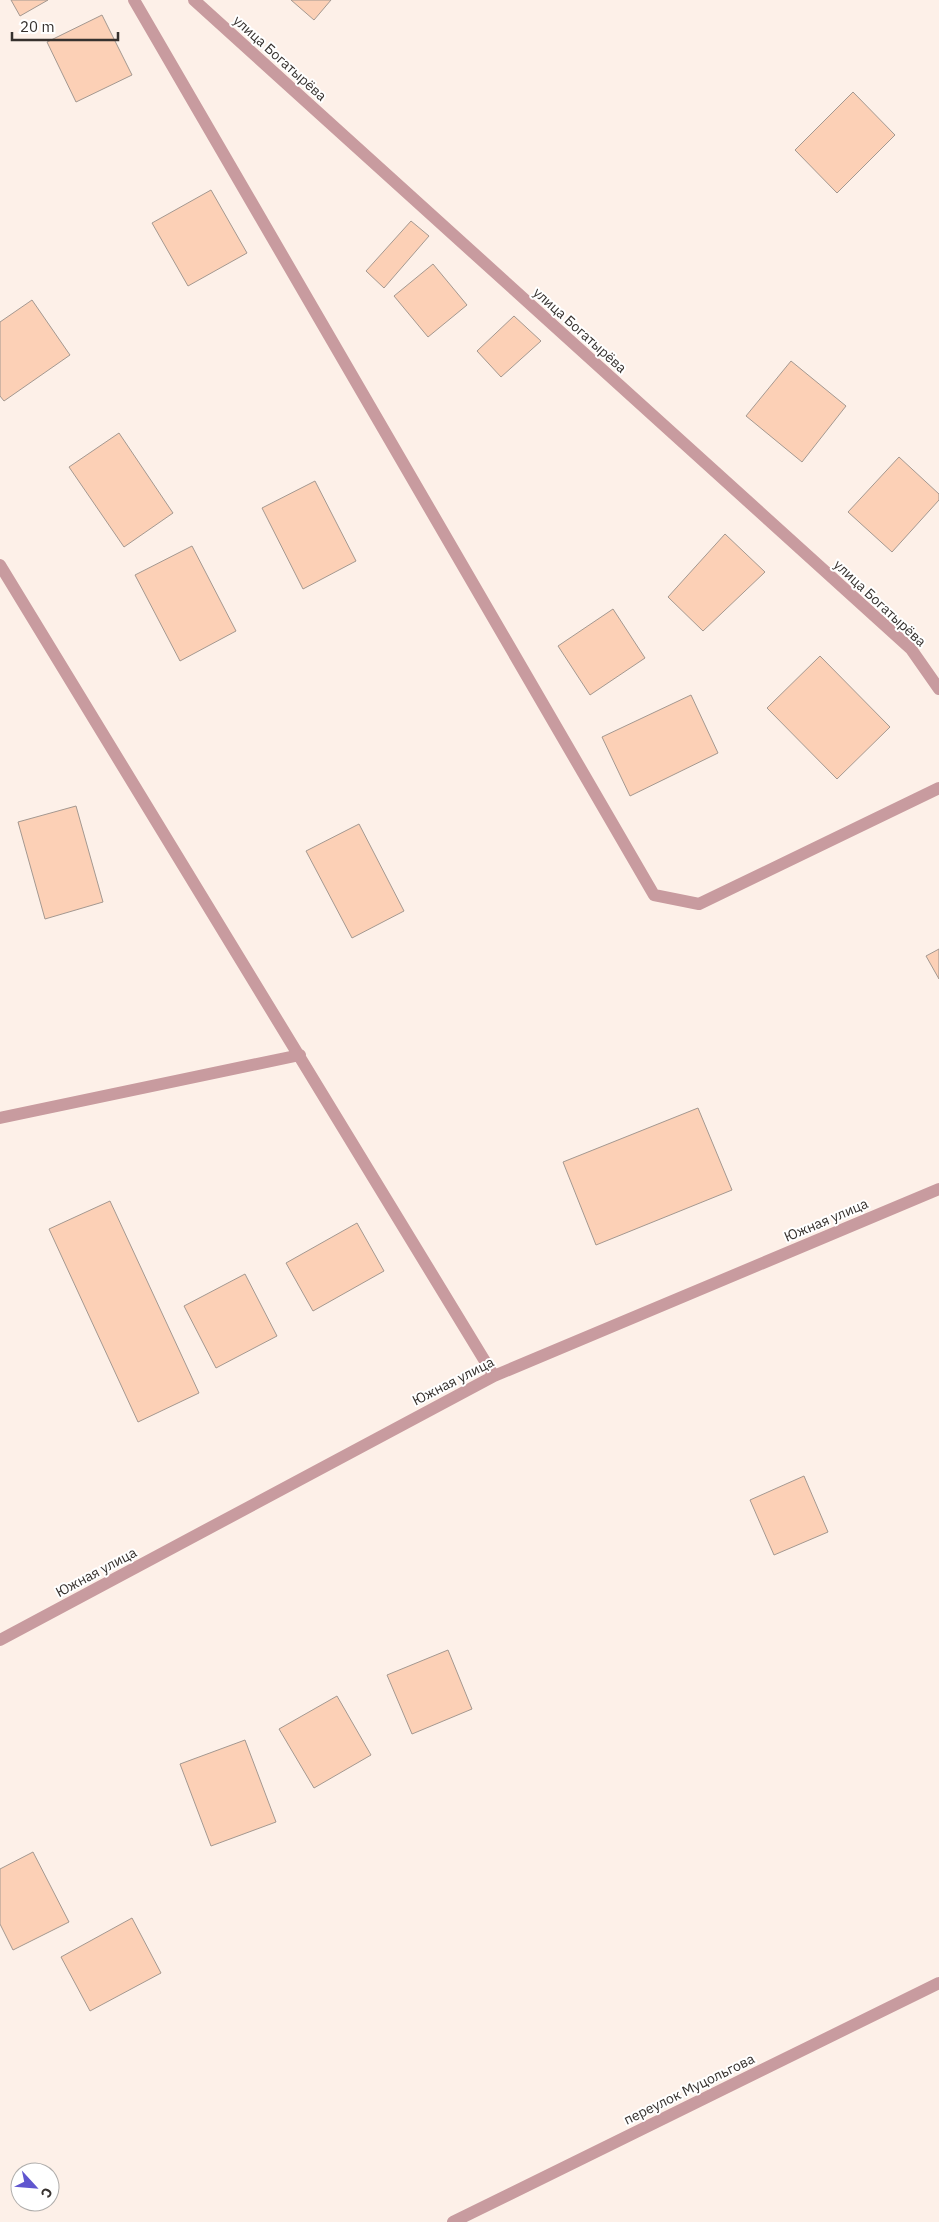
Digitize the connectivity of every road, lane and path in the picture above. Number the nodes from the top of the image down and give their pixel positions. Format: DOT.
graph roads {
  1 [pos="134,0"];
  2 [pos="194,0"];
  3 [pos="0,565"];
  4 [pos="939,689"];
  5 [pos="939,788"];
  6 [pos="300,1055"];
  7 [pos="0,1118"];
  8 [pos="939,1189"];
  9 [pos="494,1376"];
  10 [pos="0,1640"];
  11 [pos="939,1983"];
  12 [pos="453,2222"];
  1 -- 5 [label="street"];
  2 -- 4 [label="street, улица Богатырёва"];
  3 -- 6 [label="street"];
  6 -- 7 [label="street"];
  6 -- 9 [label="street"];
  8 -- 9 [label="street, Южная улица"];
  9 -- 10 [label="street, Южная улица"];
  11 -- 12 [label="street, переулок Муцольгова"];
}
